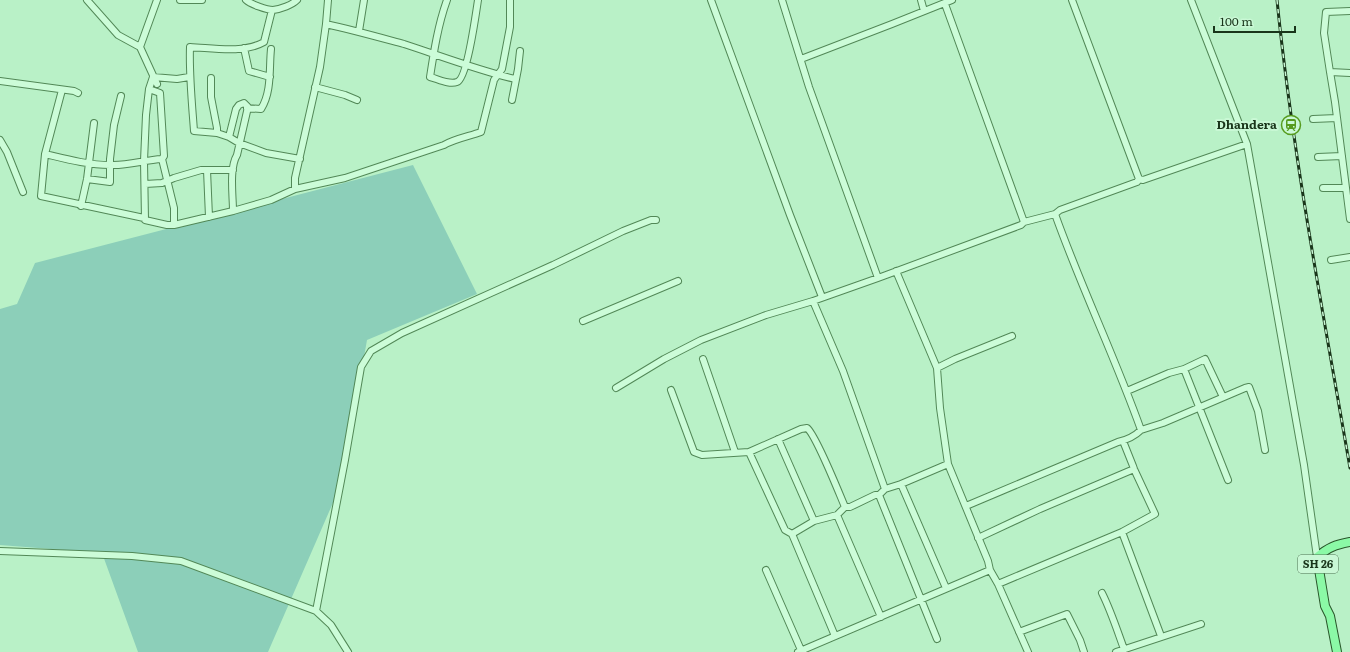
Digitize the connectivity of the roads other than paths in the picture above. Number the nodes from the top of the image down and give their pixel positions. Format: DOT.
graph roads {
  1 [pos="87,0"];
  2 [pos="157,0"];
  3 [pos="180,0"];
  4 [pos="202,0"];
  5 [pos="246,0"];
  6 [pos="297,0"];
  7 [pos="328,0"];
  8 [pos="364,0"];
  9 [pos="447,0"];
  10 [pos="478,0"];
  11 [pos="510,0"];
  12 [pos="711,0"];
  13 [pos="782,0"];
  14 [pos="921,0"];
  15 [pos="952,0"];
  16 [pos="1072,0"];
  17 [pos="1191,0"];
  18 [pos="945,4"];
  19 [pos="272,10"];
  20 [pos="924,11"];
  21 [pos="1350,11"];
  22 [pos="326,24"];
  23 [pos="359,31"];
  24 [pos="140,47"];
  25 [pos="244,48"];
  26 [pos="271,49"];
  27 [pos="520,51"];
  28 [pos="433,54"];
  29 [pos="800,59"];
  30 [pos="466,65"];
  31 [pos="1330,72"];
  32 [pos="1350,73"];
  33 [pos="499,75"];
  34 [pos="153,76"];
  35 [pos="189,77"];
  36 [pos="270,77"];
  37 [pos="211,78"];
  38 [pos="516,79"];
  39 [pos="0,81"];
  40 [pos="157,84"];
  41 [pos="315,87"];
  42 [pos="149,89"];
  43 [pos="62,90"];
  44 [pos="78,93"];
  45 [pos="121,96"];
  46 [pos="357,100"];
  47 [pos="512,100"];
  48 [pos="248,108"];
  49 [pos="1337,118"];
  50 [pos="1313,119"];
  51 [pos="94,123"];
  52 [pos="217,133"];
  53 [pos="229,137"];
  54 [pos="0,140"];
  55 [pos="239,143"];
  56 [pos="1246,144"];
  57 [pos="45,154"];
  58 [pos="1342,156"];
  59 [pos="1318,157"];
  60 [pos="162,159"];
  61 [pos="300,159"];
  62 [pos="144,161"];
  63 [pos="89,164"];
  64 [pos="110,165"];
  65 [pos="207,170"];
  66 [pos="233,170"];
  67 [pos="87,179"];
  68 [pos="1139,179"];
  69 [pos="168,181"];
  70 [pos="145,184"];
  71 [pos="1322,188"];
  72 [pos="295,189"];
  73 [pos="1347,189"];
  74 [pos="23,192"];
  75 [pos="81,206"];
  76 [pos="233,211"];
  77 [pos="1055,214"];
  78 [pos="209,216"];
  79 [pos="144,218"];
  80 [pos="1350,219"];
  81 [pos="656,220"];
  82 [pos="1024,222"];
  83 [pos="174,225"];
  84 [pos="1350,257"];
  85 [pos="1331,260"];
  86 [pos="896,271"];
  87 [pos="878,278"];
  88 [pos="678,281"];
  89 [pos="822,297"];
  90 [pos="812,301"];
  91 [pos="583,321"];
  92 [pos="1012,336"];
  93 [pos="702,359"];
  94 [pos="937,368"];
  95 [pos="1184,369"];
  96 [pos="616,388"];
  97 [pos="671,390"];
  98 [pos="1127,391"];
  99 [pos="1223,397"];
  100 [pos="1199,408"];
  101 [pos="1141,430"];
  102 [pos="778,439"];
  103 [pos="1123,441"];
  104 [pos="1265,450"];
  105 [pos="735,452"];
  106 [pos="749,452"];
  107 [pos="948,464"];
  108 [pos="1134,470"];
  109 [pos="1228,480"];
  110 [pos="901,484"];
  111 [pos="885,489"];
  112 [pos="879,495"];
  113 [pos="966,506"];
  114 [pos="845,507"];
  115 [pos="837,515"];
  116 [pos="814,521"];
  117 [pos="1122,532"];
  118 [pos="792,534"];
  119 [pos="978,538"];
  120 [pos="1350,542"];
  121 [pos="0,551"];
  122 [pos="1317,557"];
  123 [pos="766,570"];
  124 [pos="990,570"];
  125 [pos="998,584"];
  126 [pos="946,588"];
  127 [pos="1102,593"];
  128 [pos="922,599"];
  129 [pos="1325,606"];
  130 [pos="316,611"];
  131 [pos="881,617"];
  132 [pos="1201,624"];
  133 [pos="1019,632"];
  134 [pos="834,636"];
  135 [pos="1162,636"];
  136 [pos="938,639"];
  137 [pos="1124,649"];
  138 [pos="799,651"];
  139 [pos="348,652"];
  140 [pos="1028,652"];
  141 [pos="1084,652"];
  142 [pos="1116,652"];
  143 [pos="1332,652"];
  144 [pos="1337,652"];
  1 -- 24 [label="street"];
  2 -- 24 [label="street"];
  3 -- 4 [label="street"];
  5 -- 19 [label="street"];
  6 -- 19 [label="street"];
  7 -- 22 [label="street"];
  8 -- 23 [label="street"];
  9 -- 28 [label="street"];
  10 -- 30 [label="street"];
  11 -- 33 [label="street"];
  12 -- 89 [label="street"];
  13 -- 29 [label="street"];
  14 -- 20 [label="street"];
  15 -- 18 [label="street"];
  16 -- 68 [label="street"];
  17 -- 56 [label="street"];
  18 -- 20 [label="street"];
  18 -- 82 [label="street"];
  19 -- 25 [label="street"];
  20 -- 29 [label="street"];
  21 -- 31 [label="street"];
  22 -- 23 [label="street"];
  22 -- 41 [label="street"];
  23 -- 28 [label="street"];
  24 -- 34 [label="street"];
  25 -- 35 [label="street"];
  25 -- 36 [label="street"];
  26 -- 36 [label="street"];
  27 -- 38 [label="street"];
  28 -- 30 [label="street"];
  28 -- 30 [label="street"];
  29 -- 87 [label="street"];
  30 -- 33 [label="street"];
  31 -- 32 [label="street"];
  31 -- 49 [label="street"];
  33 -- 38 [label="street"];
  33 -- 72 [label="street"];
  34 -- 35 [label="street"];
  34 -- 40 [label="street"];
  34 -- 42 [label="street"];
  35 -- 52 [label="street"];
  36 -- 48 [label="street"];
  37 -- 52 [label="street"];
  38 -- 47 [label="street"];
  39 -- 43 [label="street"];
  41 -- 46 [label="street"];
  41 -- 61 [label="street"];
  42 -- 60 [label="street"];
  42 -- 62 [label="street"];
  43 -- 44 [label="street"];
  43 -- 57 [label="street"];
  45 -- 64 [label="street"];
  48 -- 53 [label="street"];
  48 -- 55 [label="street"];
  49 -- 50 [label="street"];
  49 -- 58 [label="street"];
  51 -- 63 [label="street"];
  52 -- 53 [label="street"];
  53 -- 55 [label="street"];
  54 -- 74 [label="street"];
  55 -- 61 [label="street"];
  55 -- 66 [label="street"];
  56 -- 68 [label="street"];
  56 -- 122 [label="street"];
  57 -- 63 [label="street"];
  57 -- 75 [label="street"];
  58 -- 59 [label="street"];
  58 -- 73 [label="street"];
  60 -- 62 [label="street"];
  60 -- 69 [label="street"];
  61 -- 72 [label="street"];
  62 -- 64 [label="street"];
  62 -- 70 [label="street"];
  63 -- 64 [label="street"];
  63 -- 67 [label="street"];
  64 -- 67 [label="street"];
  65 -- 66 [label="street"];
  65 -- 69 [label="street"];
  65 -- 78 [label="street"];
  66 -- 76 [label="street"];
  67 -- 75 [label="street"];
  68 -- 77 [label="street"];
  69 -- 70 [label="street"];
  69 -- 83 [label="street"];
  70 -- 79 [label="street"];
  71 -- 73 [label="street"];
  72 -- 76 [label="street"];
  73 -- 80 [label="street"];
  75 -- 79 [label="street"];
  76 -- 78 [label="street"];
  77 -- 82 [label="street"];
  77 -- 98 [label="street"];
  78 -- 83 [label="street"];
  79 -- 83 [label="street"];
  81 -- 130 [label="street"];
  82 -- 86 [label="street"];
  84 -- 85 [label="street"];
  86 -- 87 [label="street"];
  86 -- 94 [label="street"];
  87 -- 89 [label="street"];
  88 -- 91 [label="street"];
  89 -- 90 [label="street"];
  90 -- 96 [label="street"];
  90 -- 111 [label="street"];
  92 -- 94 [label="street"];
  93 -- 105 [label="street"];
  94 -- 107 [label="street"];
  95 -- 98 [label="street"];
  95 -- 99 [label="street"];
  95 -- 100 [label="street"];
  97 -- 105 [label="street"];
  98 -- 101 [label="street"];
  99 -- 100 [label="street"];
  99 -- 104 [label="street"];
  100 -- 101 [label="street"];
  100 -- 109 [label="street"];
  101 -- 103 [label="street"];
  102 -- 106 [label="street"];
  102 -- 114 [label="street"];
  102 -- 116 [label="street"];
  103 -- 108 [label="street"];
  103 -- 113 [label="street"];
  105 -- 106 [label="street"];
  106 -- 118 [label="street"];
  107 -- 110 [label="street"];
  107 -- 113 [label="street"];
  108 -- 117 [label="street"];
  108 -- 119 [label="street"];
  110 -- 111 [label="street"];
  110 -- 126 [label="street"];
  111 -- 112 [label="street"];
  112 -- 114 [label="street"];
  112 -- 128 [label="street"];
  113 -- 119 [label="street"];
  114 -- 115 [label="street"];
  115 -- 116 [label="street"];
  115 -- 131 [label="street"];
  116 -- 118 [label="street"];
  117 -- 125 [label="street"];
  117 -- 135 [label="street"];
  118 -- 134 [label="street"];
  119 -- 124 [label="street"];
  120 -- 122 [label="main road, SH 26"];
  121 -- 130 [label="street"];
  122 -- 129 [label="main road, SH 26"];
  123 -- 138 [label="street"];
  124 -- 125 [label="street"];
  124 -- 126 [label="street"];
  125 -- 133 [label="street"];
  126 -- 128 [label="street"];
  127 -- 137 [label="street"];
  128 -- 131 [label="street"];
  128 -- 136 [label="street"];
  129 -- 143 [label="main road"];
  129 -- 144 [label="main road, SH 26"];
  130 -- 139 [label="street"];
  131 -- 134 [label="street"];
  132 -- 135 [label="street"];
  133 -- 140 [label="street"];
  133 -- 141 [label="street"];
  134 -- 138 [label="street"];
  135 -- 137 [label="street"];
  137 -- 142 [label="street"];
}
